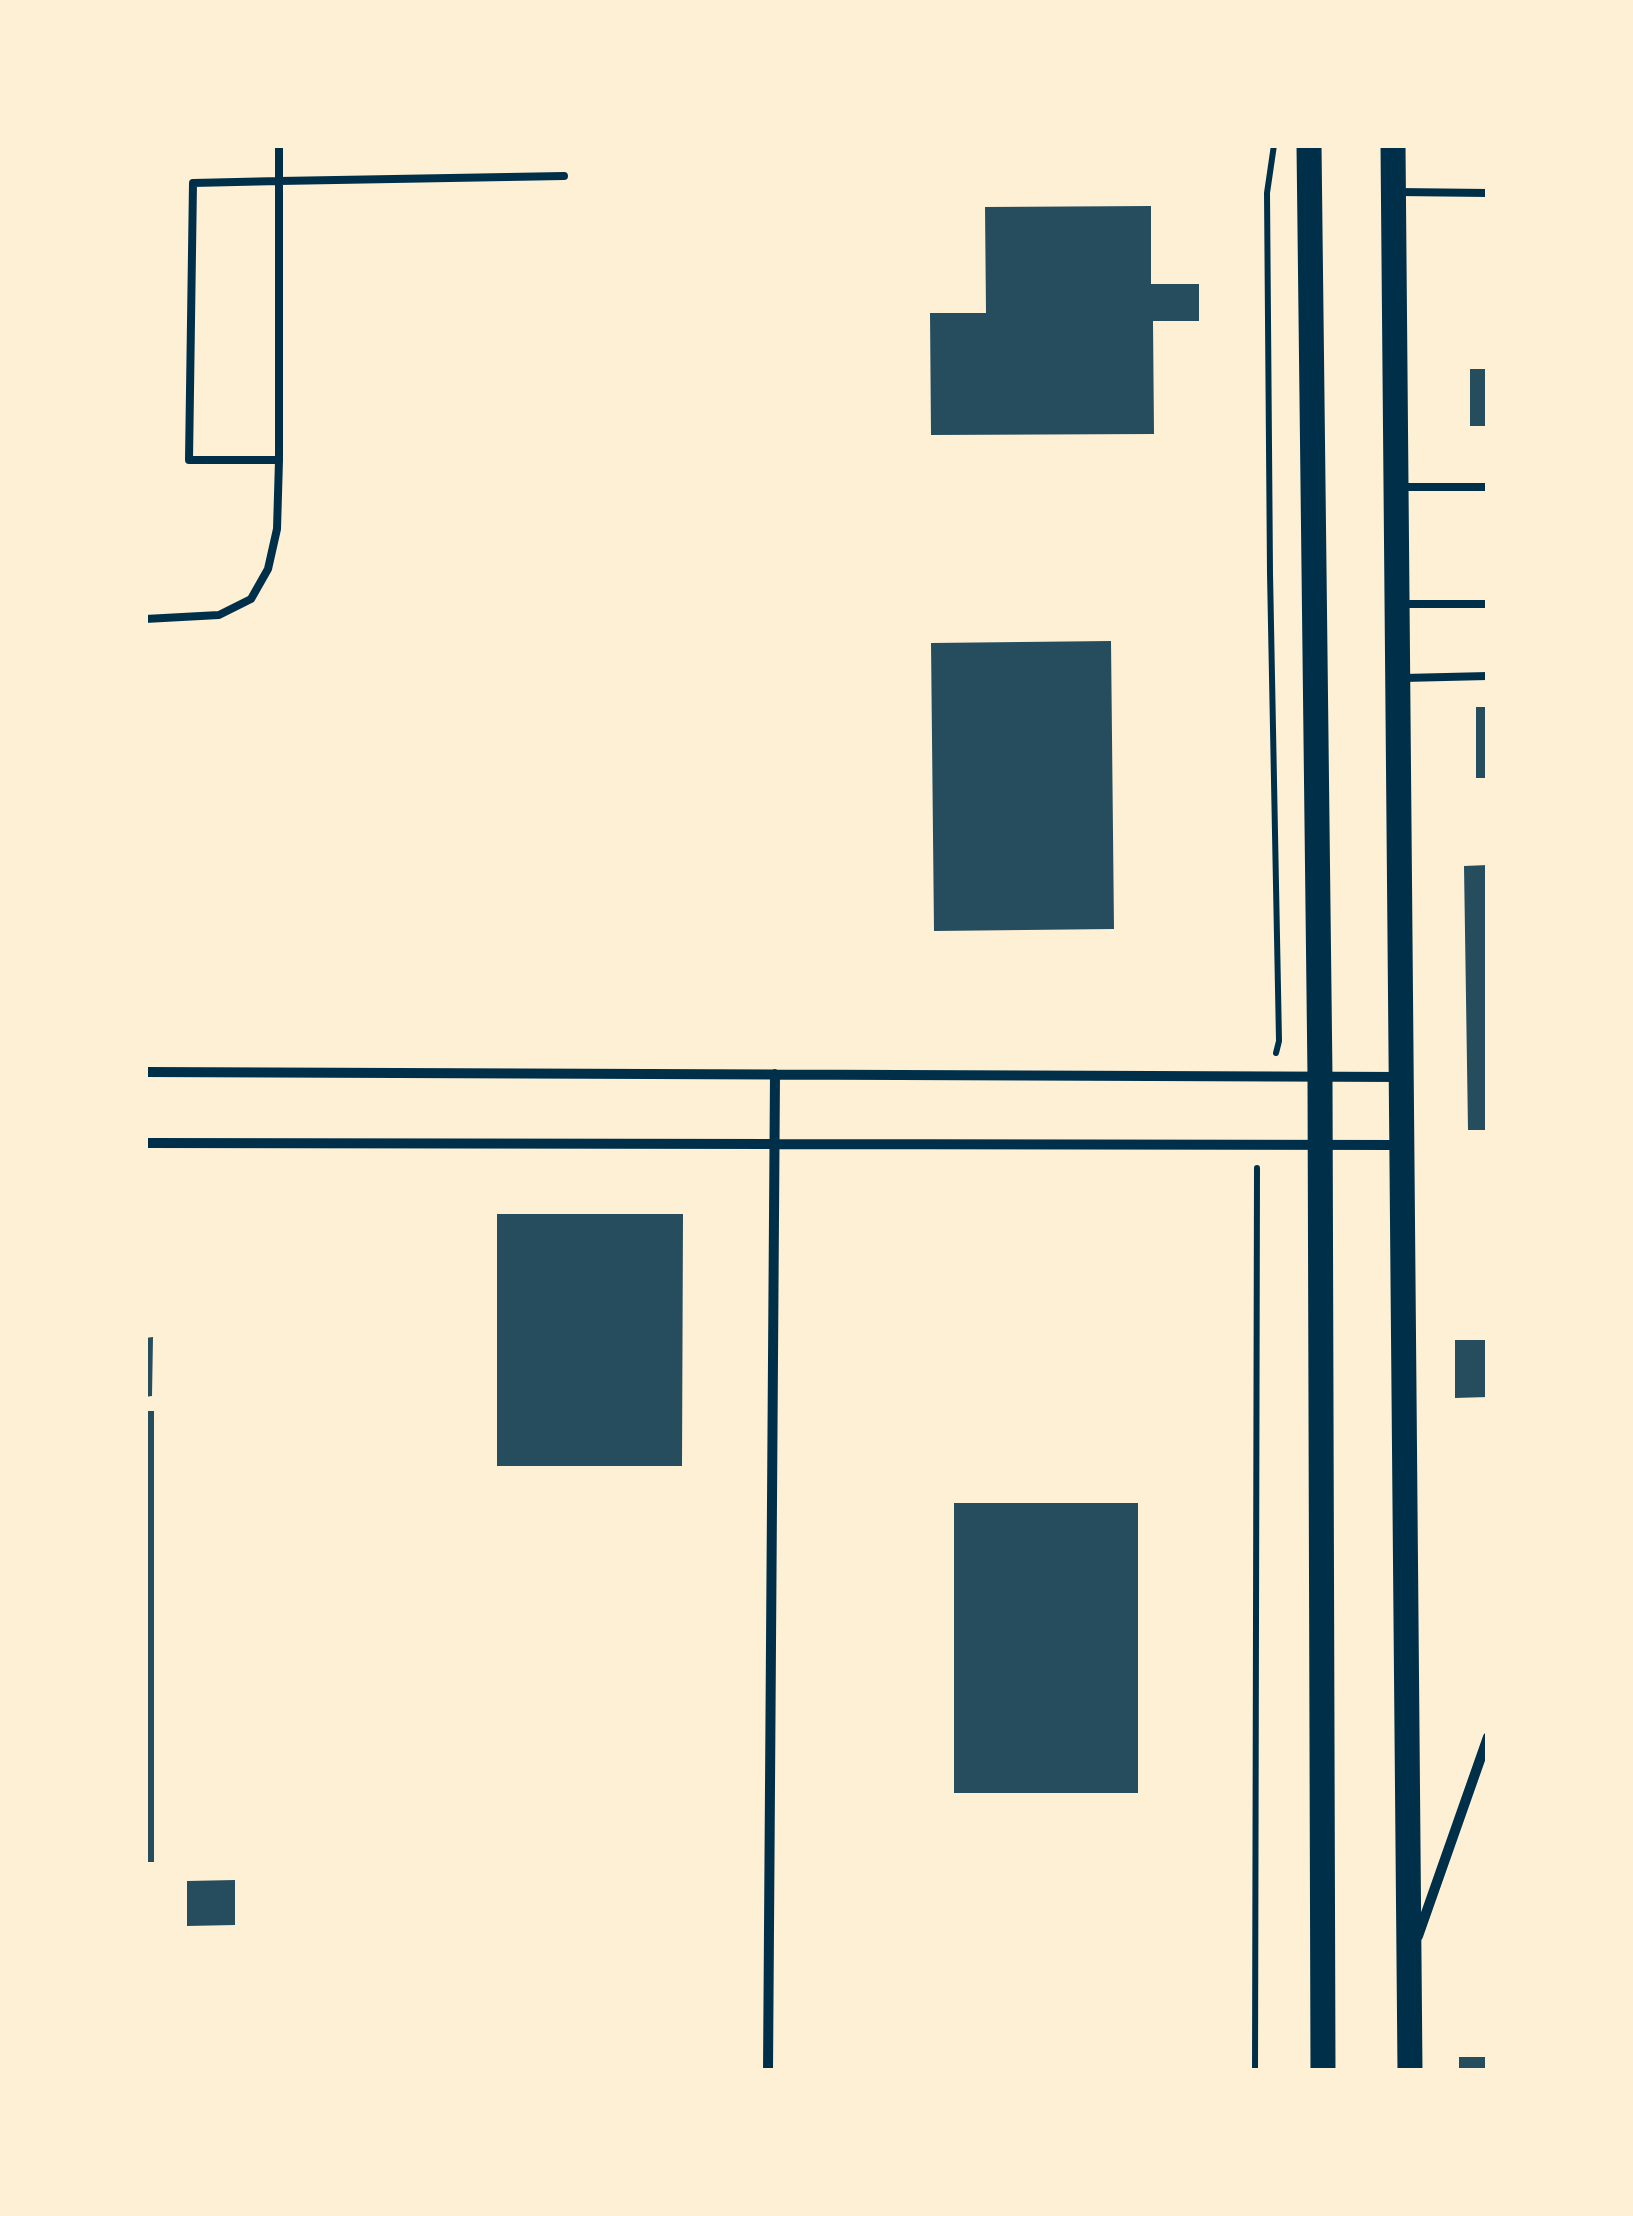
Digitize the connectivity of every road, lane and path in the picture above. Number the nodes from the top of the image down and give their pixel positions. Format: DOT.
graph roads {
  1 [pos="279,145"];
  2 [pos="1274,145"];
  3 [pos="1309,145"];
  4 [pos="1392,145"];
  5 [pos="564,176"];
  6 [pos="279,181"];
  7 [pos="1393,191"];
  8 [pos="1488,192"];
  9 [pos="279,460"];
  10 [pos="1488,487"];
  11 [pos="1396,488"];
  12 [pos="1397,604"];
  13 [pos="1488,604"];
  14 [pos="145,619"];
  15 [pos="1488,676"];
  16 [pos="1398,678"];
  17 [pos="1278,1041"];
  18 [pos="145,1072"];
  19 [pos="775,1074"];
  20 [pos="1320,1077"];
  21 [pos="1403,1077"];
  22 [pos="145,1143"];
  23 [pos="774,1144"];
  24 [pos="1320,1145"];
  25 [pos="1402,1145"];
  26 [pos="1257,1201"];
  27 [pos="1488,1737"];
  28 [pos="1409,1960"];
  29 [pos="768,2071"];
  30 [pos="1255,2071"];
  31 [pos="1323,2071"];
  32 [pos="1410,2071"];
  1 -- 6 [label="lane"];
  2 -- 17 [label="path"];
  3 -- 20 [label="main road"];
  4 -- 7 [label="main road"];
  5 -- 6 [label="lane"];
  6 -- 9 [label="lane"];
  6 -- 9 [label="lane"];
  7 -- 8 [label="lane"];
  7 -- 11 [label="main road"];
  9 -- 14 [label="lane"];
  10 -- 11 [label="lane"];
  11 -- 12 [label="main road"];
  12 -- 13 [label="lane"];
  12 -- 16 [label="main road"];
  15 -- 16 [label="lane"];
  16 -- 21 [label="main road"];
  18 -- 19 [label="street"];
  19 -- 20 [label="street"];
  19 -- 23 [label="street"];
  20 -- 21 [label="street"];
  20 -- 24 [label="main road"];
  21 -- 25 [label="main road"];
  22 -- 23 [label="street"];
  23 -- 24 [label="street"];
  23 -- 29 [label="street"];
  24 -- 25 [label="street"];
  24 -- 31 [label="main road"];
  25 -- 28 [label="main road"];
  26 -- 30 [label="path"];
  27 -- 28 [label="street"];
  28 -- 32 [label="main road"];
}
